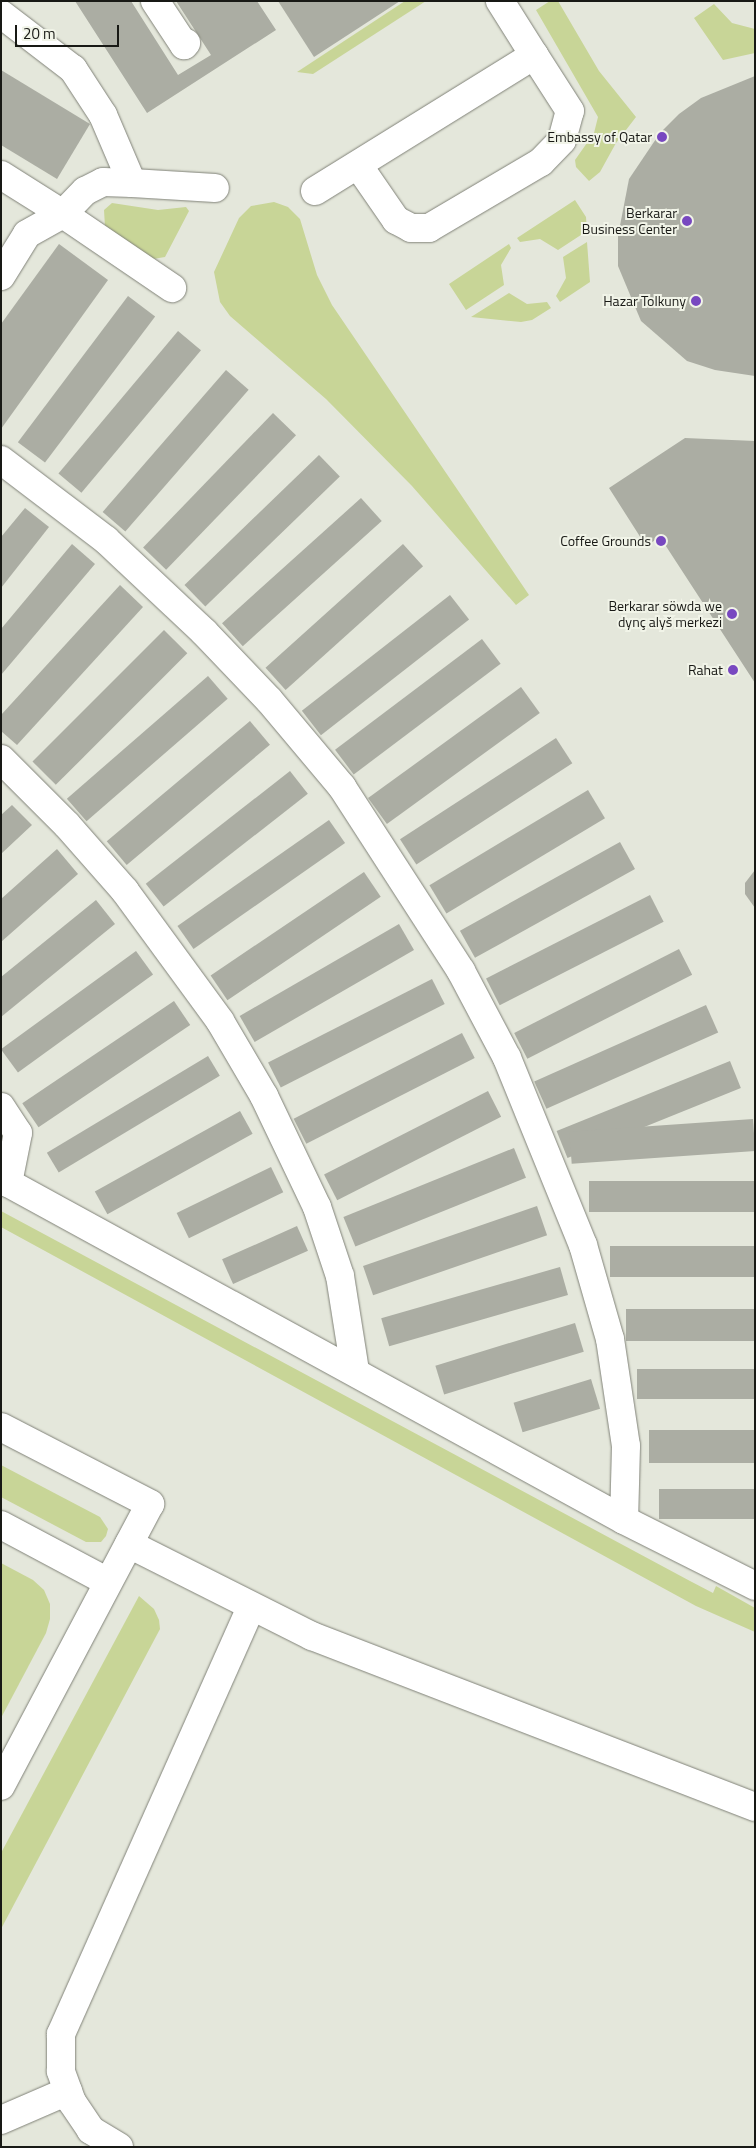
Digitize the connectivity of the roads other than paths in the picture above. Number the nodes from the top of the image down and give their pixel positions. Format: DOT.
graph roads {
  1 [pos="155,1"];
  2 [pos="500,1"];
  3 [pos="1,14"];
  4 [pos="186,43"];
  5 [pos="534,54"];
  6 [pos="358,165"];
  7 [pos="1,175"];
  8 [pos="132,183"];
  9 [pos="215,188"];
  10 [pos="315,191"];
  11 [pos="64,214"];
  12 [pos="1,276"];
  13 [pos="172,288"];
  14 [pos="1,460"];
  15 [pos="1,759"];
  16 [pos="1,1107"];
  17 [pos="5,1181"];
  18 [pos="355,1371"];
  19 [pos="1,1427"];
  20 [pos="624,1520"];
  21 [pos="1,1525"];
  22 [pos="128,1544"];
  23 [pos="108,1582"];
  24 [pos="755,1586"];
  25 [pos="251,1606"];
  26 [pos="1,1786"];
  27 [pos="755,1807"];
  28 [pos="68,2090"];
  29 [pos="1,2120"];
  30 [pos="119,2147"];
  1 -- 4 [label="lane"];
  2 -- 5 [label="lane"];
  3 -- 8 [label="lane"];
  5 -- 6 [label="lane"];
  5 -- 6 [label="lane"];
  6 -- 10 [label="lane"];
  7 -- 11 [label="lane"];
  8 -- 9 [label="lane"];
  8 -- 11 [label="lane"];
  11 -- 12 [label="lane"];
  11 -- 13 [label="lane"];
  14 -- 20 [label="lane"];
  15 -- 18 [label="lane"];
  16 -- 17 [label="lane"];
  17 -- 18 [label="lane"];
  18 -- 20 [label="lane"];
  19 -- 22 [label="lane"];
  20 -- 24 [label="lane"];
  21 -- 23 [label="lane"];
  22 -- 23 [label="lane"];
  22 -- 25 [label="lane"];
  23 -- 26 [label="lane"];
  25 -- 27 [label="lane"];
  25 -- 28 [label="lane"];
  28 -- 29 [label="lane"];
  28 -- 30 [label="lane"];
}
